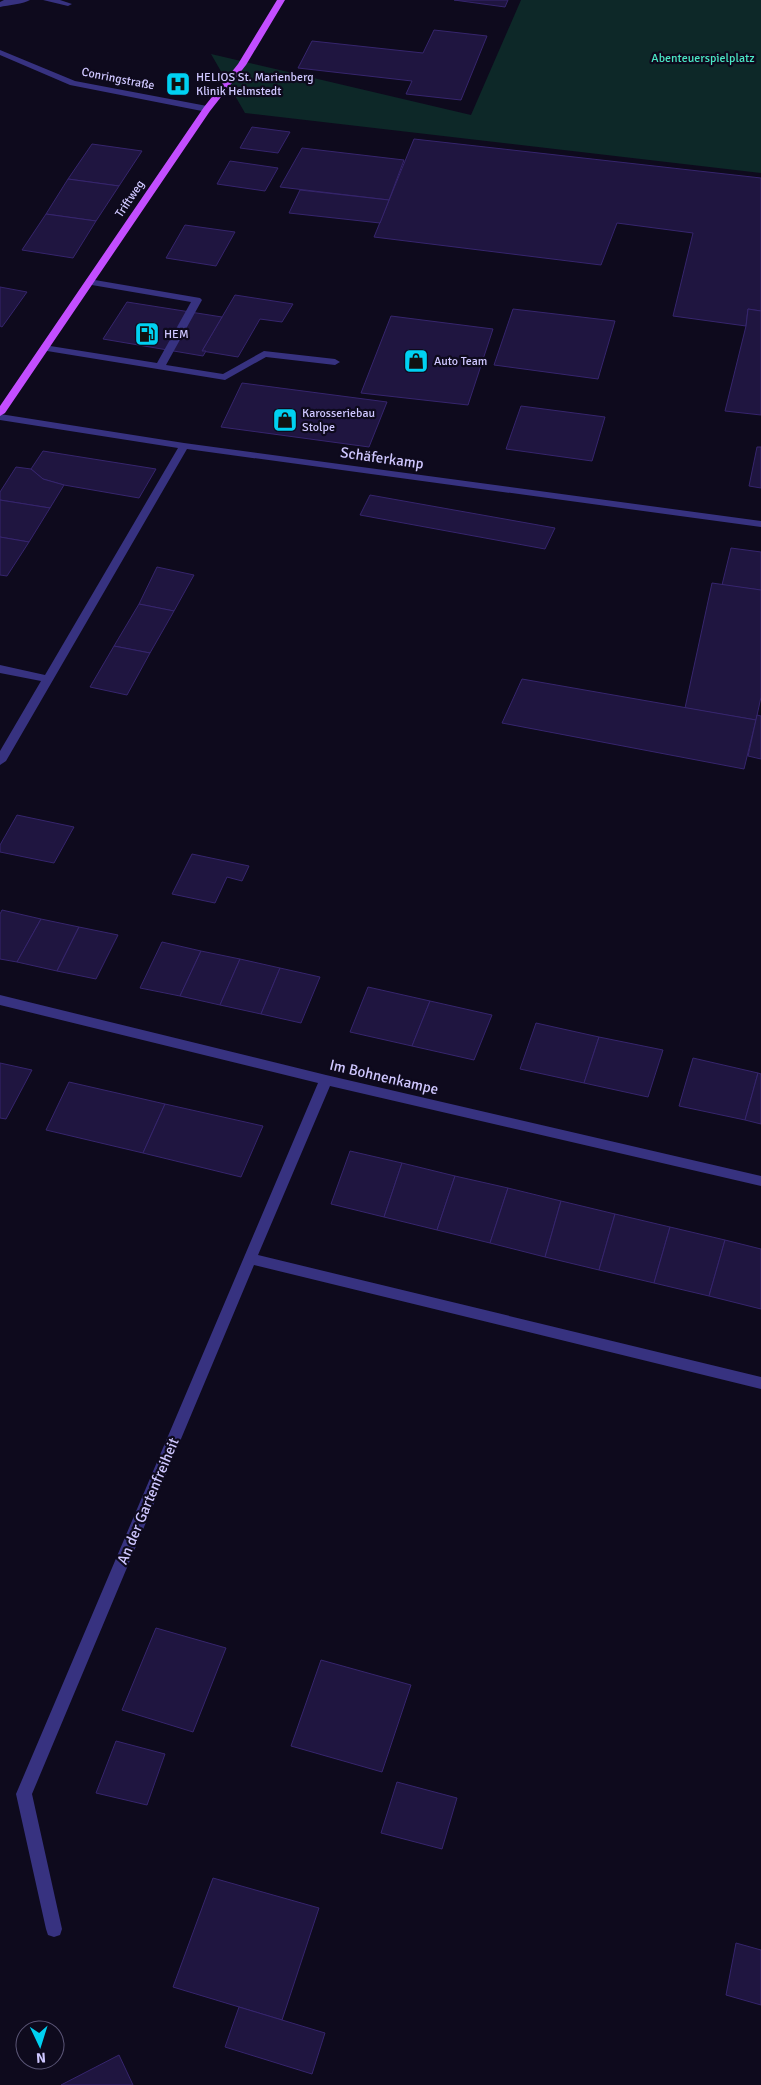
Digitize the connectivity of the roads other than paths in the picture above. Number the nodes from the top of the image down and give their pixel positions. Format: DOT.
graph roads {
  1 [pos="26,0"];
  2 [pos="47,0"];
  3 [pos="282,0"];
  4 [pos="68,4"];
  5 [pos="0,5"];
  6 [pos="0,52"];
  7 [pos="206,109"];
  8 [pos="89,282"];
  9 [pos="44,348"];
  10 [pos="335,362"];
  11 [pos="160,367"];
  12 [pos="0,415"];
  13 [pos="184,446"];
  14 [pos="761,524"];
  15 [pos="0,669"];
  16 [pos="48,679"];
  17 [pos="0,760"];
  18 [pos="0,1000"];
  19 [pos="326,1080"];
  20 [pos="761,1181"];
  21 [pos="250,1259"];
  22 [pos="761,1383"];
  23 [pos="54,1930"];
  1 -- 5 [label="street"];
  2 -- 4 [label="street"];
  3 -- 7 [label="main road, Triftweg"];
  6 -- 7 [label="street, Conringstraße"];
  7 -- 8 [label="main road, Triftweg"];
  8 -- 9 [label="main road, Triftweg"];
  8 -- 11 [label="street"];
  9 -- 11 [label="street"];
  9 -- 12 [label="main road, Triftweg"];
  10 -- 11 [label="street"];
  12 -- 13 [label="street, Schäferkamp"];
  13 -- 14 [label="street, Schäferkamp"];
  13 -- 16 [label="street"];
  15 -- 16 [label="street"];
  16 -- 17 [label="street"];
  18 -- 19 [label="street, Im Bohnenkampe"];
  19 -- 20 [label="street, Im Bohnenkampe"];
  19 -- 21 [label="street, An der Gartenfreiheit"];
  21 -- 22 [label="street"];
  21 -- 23 [label="street, An der Gartenfreiheit"];
}
